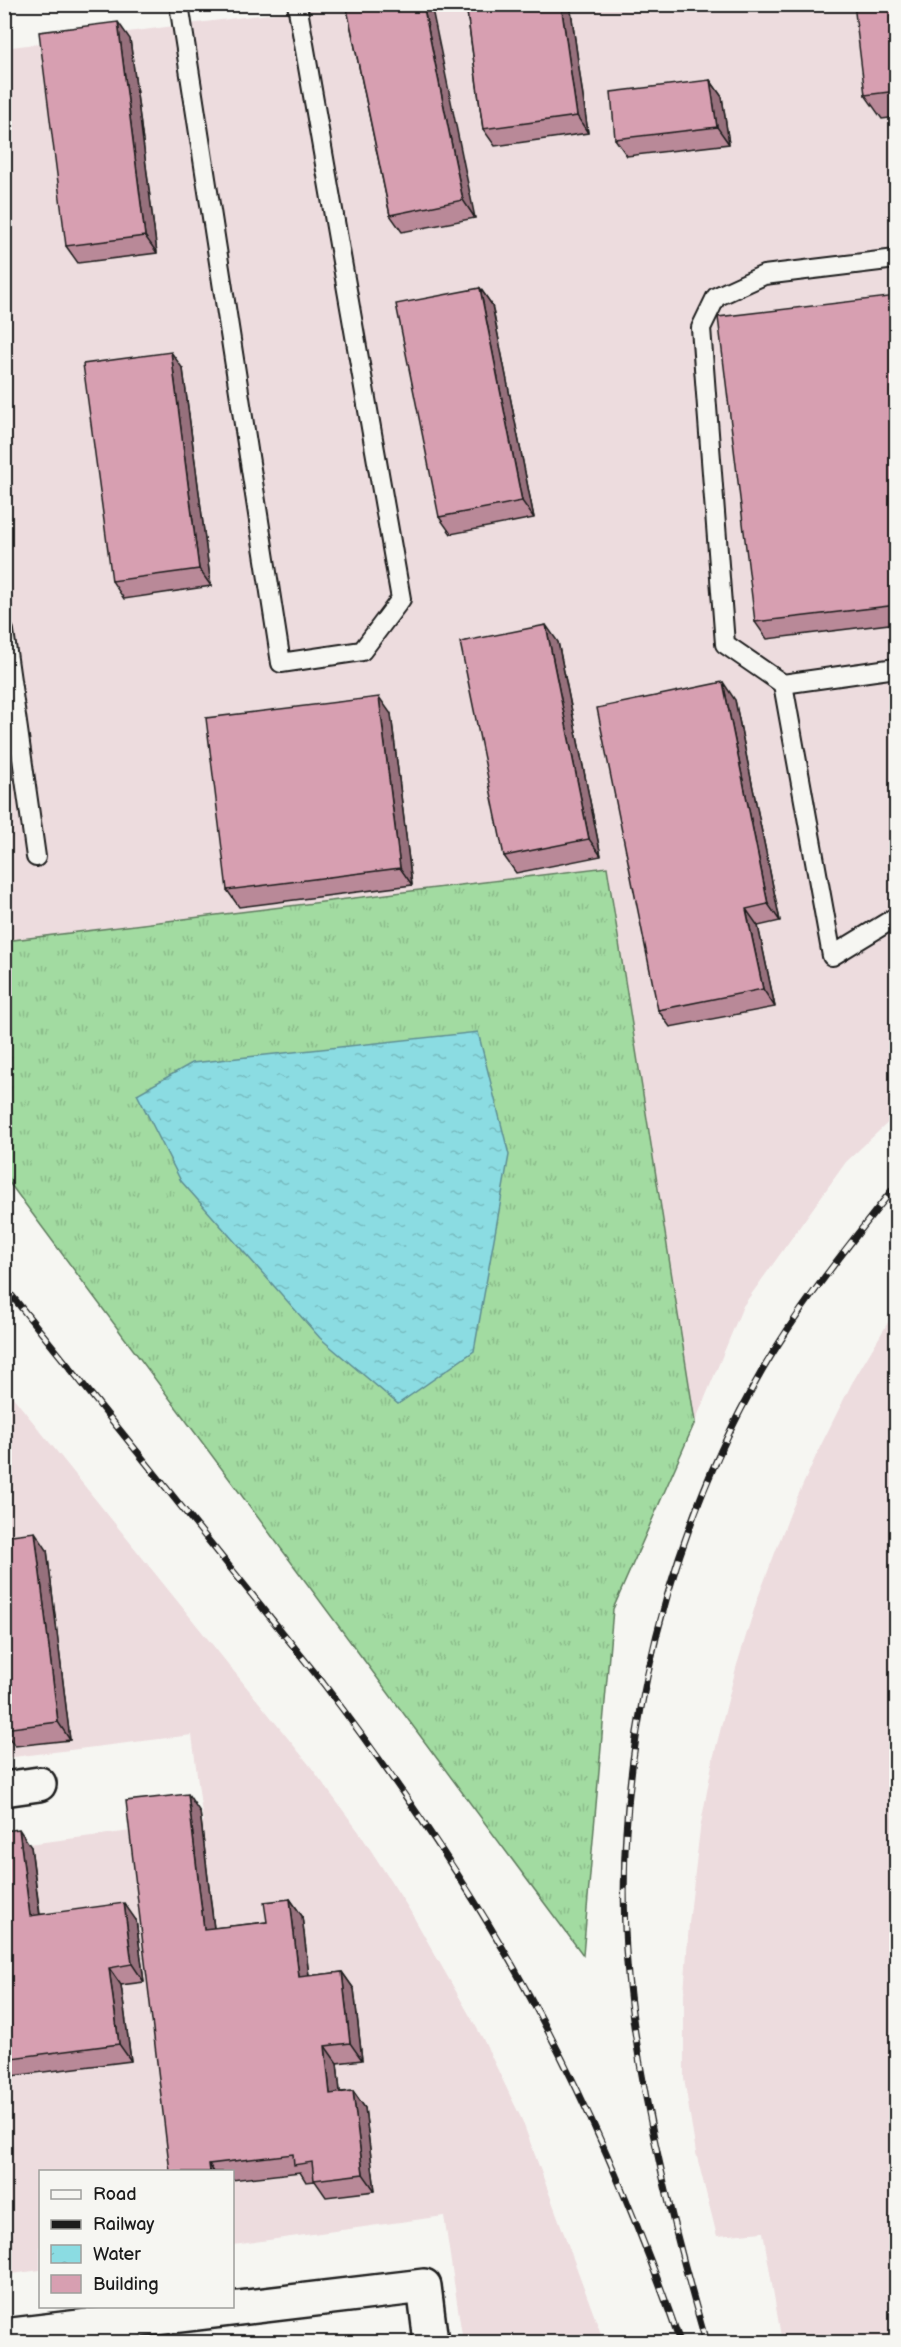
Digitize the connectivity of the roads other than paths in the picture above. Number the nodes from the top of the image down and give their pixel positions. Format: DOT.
graph roads {
  1 [pos="179,4"];
  2 [pos="297,4"];
  3 [pos="897,259"];
  4 [pos="4,631"];
  5 [pos="897,668"];
  6 [pos="783,684"];
  7 [pos="36,856"];
  8 [pos="897,917"];
  9 [pos="39,1784"];
  10 [pos="4,1789"];
  11 [pos="4,2336"];
  12 [pos="431,2343"];
  1 -- 2 [label="lane"];
  3 -- 6 [label="lane"];
  4 -- 7 [label="lane"];
  5 -- 6 [label="lane"];
  6 -- 8 [label="lane"];
  9 -- 10 [label="street"];
  11 -- 12 [label="street"];
}
